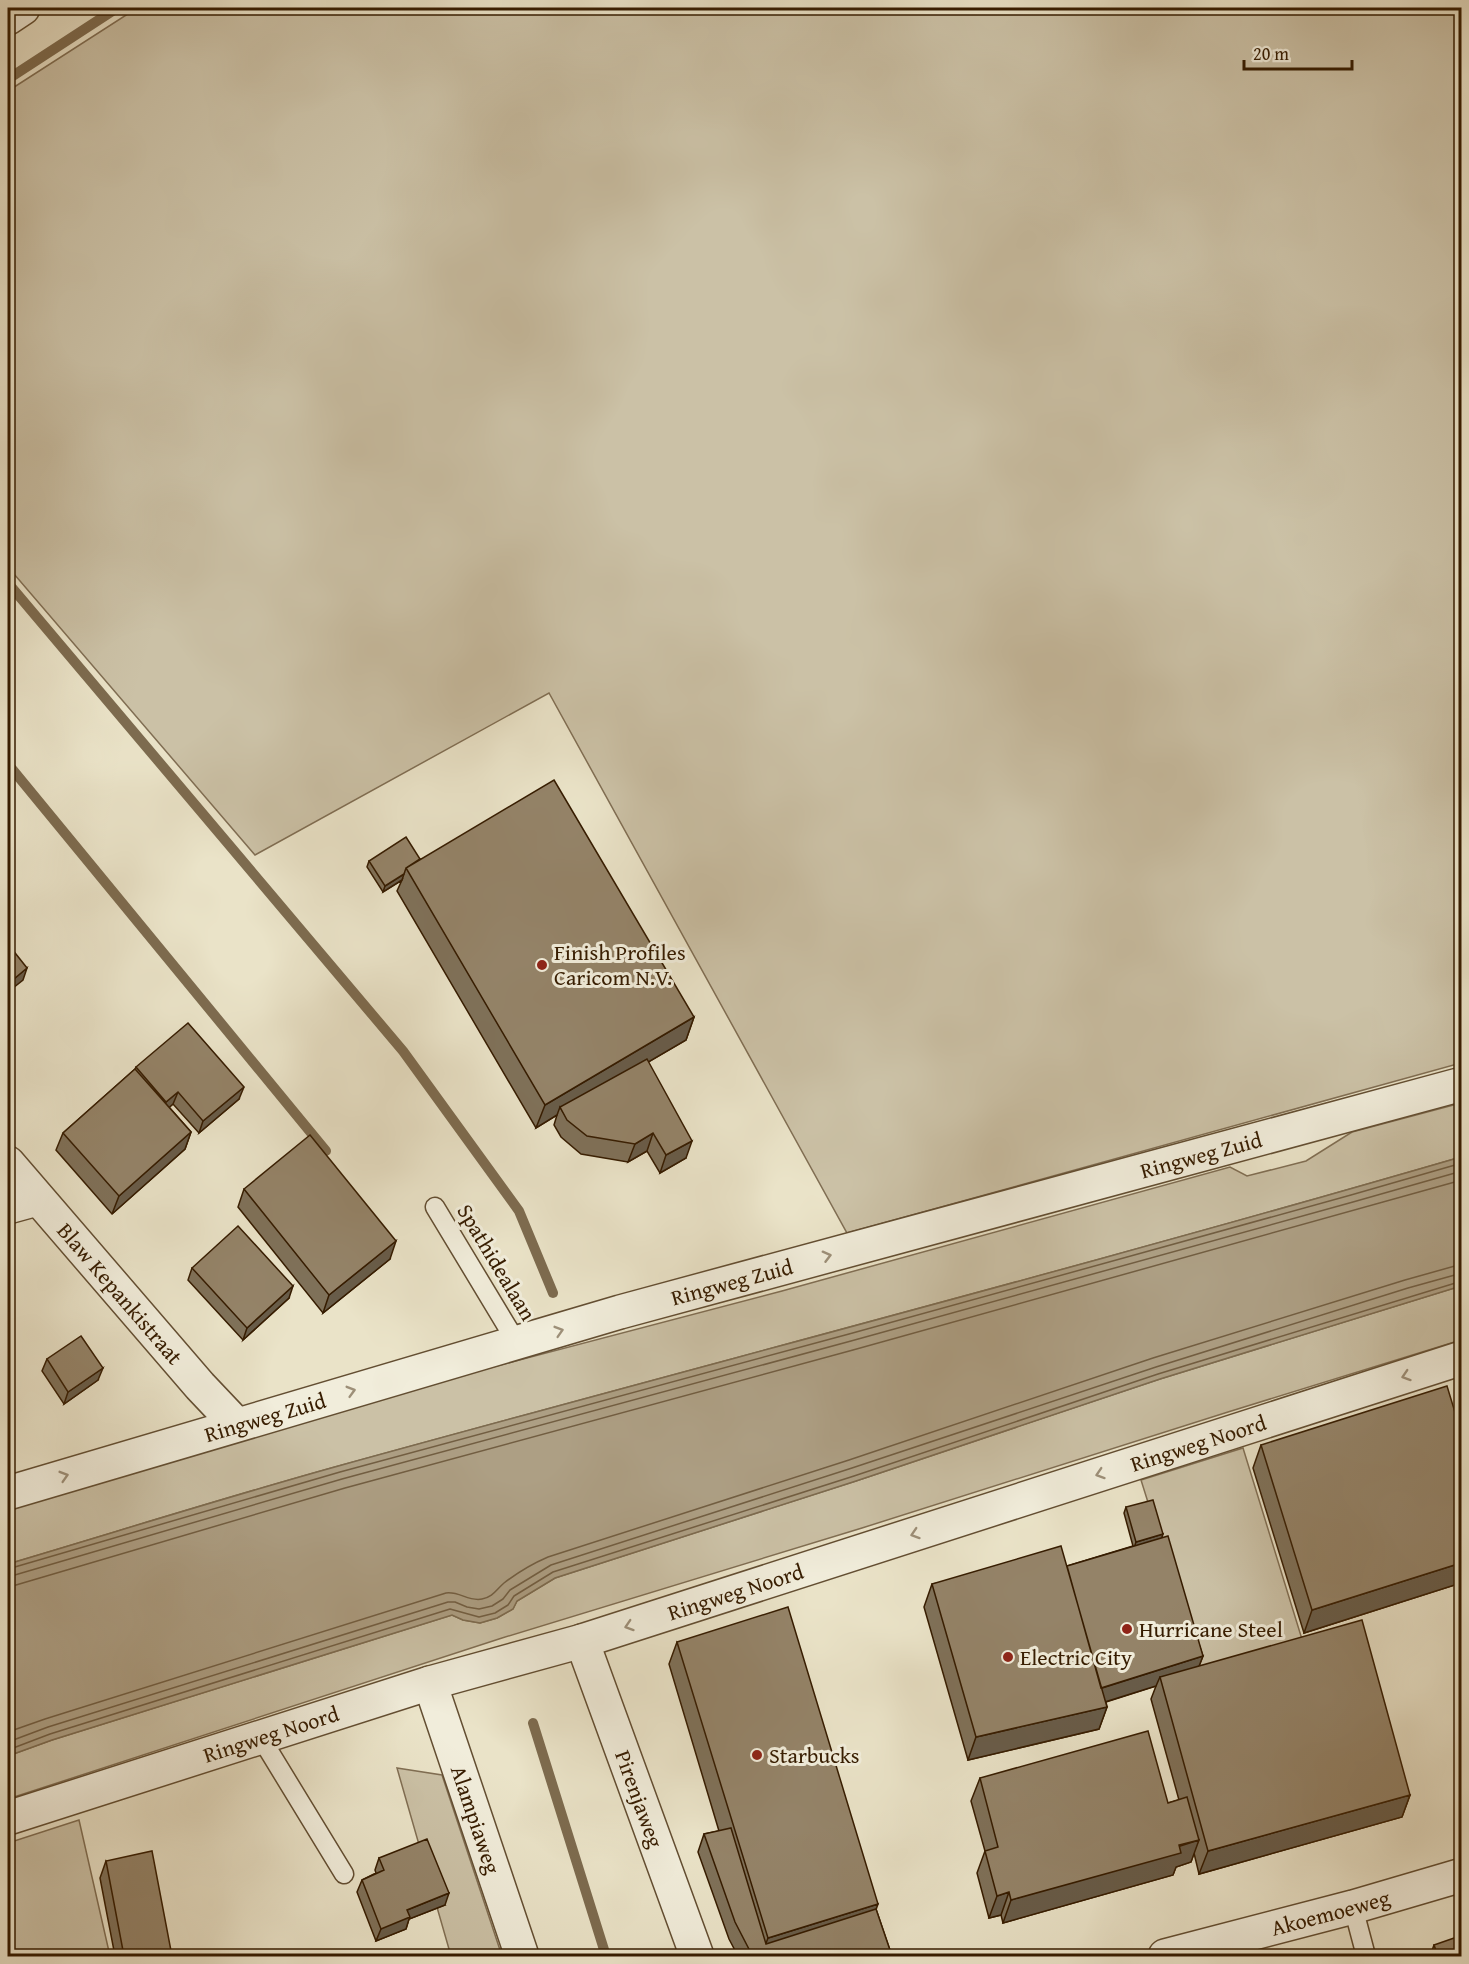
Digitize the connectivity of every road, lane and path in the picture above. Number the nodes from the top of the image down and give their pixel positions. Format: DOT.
graph roads {
  1 [pos="23,8"];
  2 [pos="8,18"];
  3 [pos="1461,1084"];
  4 [pos="8,1163"];
  5 [pos="22,1203"];
  6 [pos="435,1207"];
  7 [pos="517,1343"];
  8 [pos="1461,1358"];
  9 [pos="236,1424"];
  10 [pos="8,1493"];
  11 [pos="582,1641"];
  12 [pos="430,1683"];
  13 [pos="261,1738"];
  14 [pos="8,1818"];
  15 [pos="344,1874"];
  16 [pos="1461,1875"];
  17 [pos="1353,1907"];
  18 [pos="522,1956"];
  19 [pos="697,1956"];
  20 [pos="1165,1956"];
  21 [pos="1366,1956"];
  1 -- 2 [label="street"];
  7 -- 3 [label="street, Ringweg Zuid, one-way"];
  4 -- 5 [label="street, Blaw Kepankistraat"];
  5 -- 9 [label="street, Blaw Kepankistraat"];
  6 -- 7 [label="lane, Spathidealaan"];
  9 -- 7 [label="street, Ringweg Zuid, one-way"];
  8 -- 11 [label="street, Ringweg Noord, one-way"];
  10 -- 9 [label="street, Ringweg Zuid, one-way"];
  11 -- 12 [label="street, Ringweg Noord"];
  11 -- 19 [label="street, Pirenjaweg"];
  12 -- 13 [label="street, Ringweg Noord"];
  12 -- 18 [label="street, Alampiaweg"];
  13 -- 14 [label="street, Ringweg Noord"];
  13 -- 15 [label="lane"];
  16 -- 17 [label="street, Akoemoeweg"];
  17 -- 20 [label="street, Akoemoeweg"];
  17 -- 21 [label="lane"];
}
